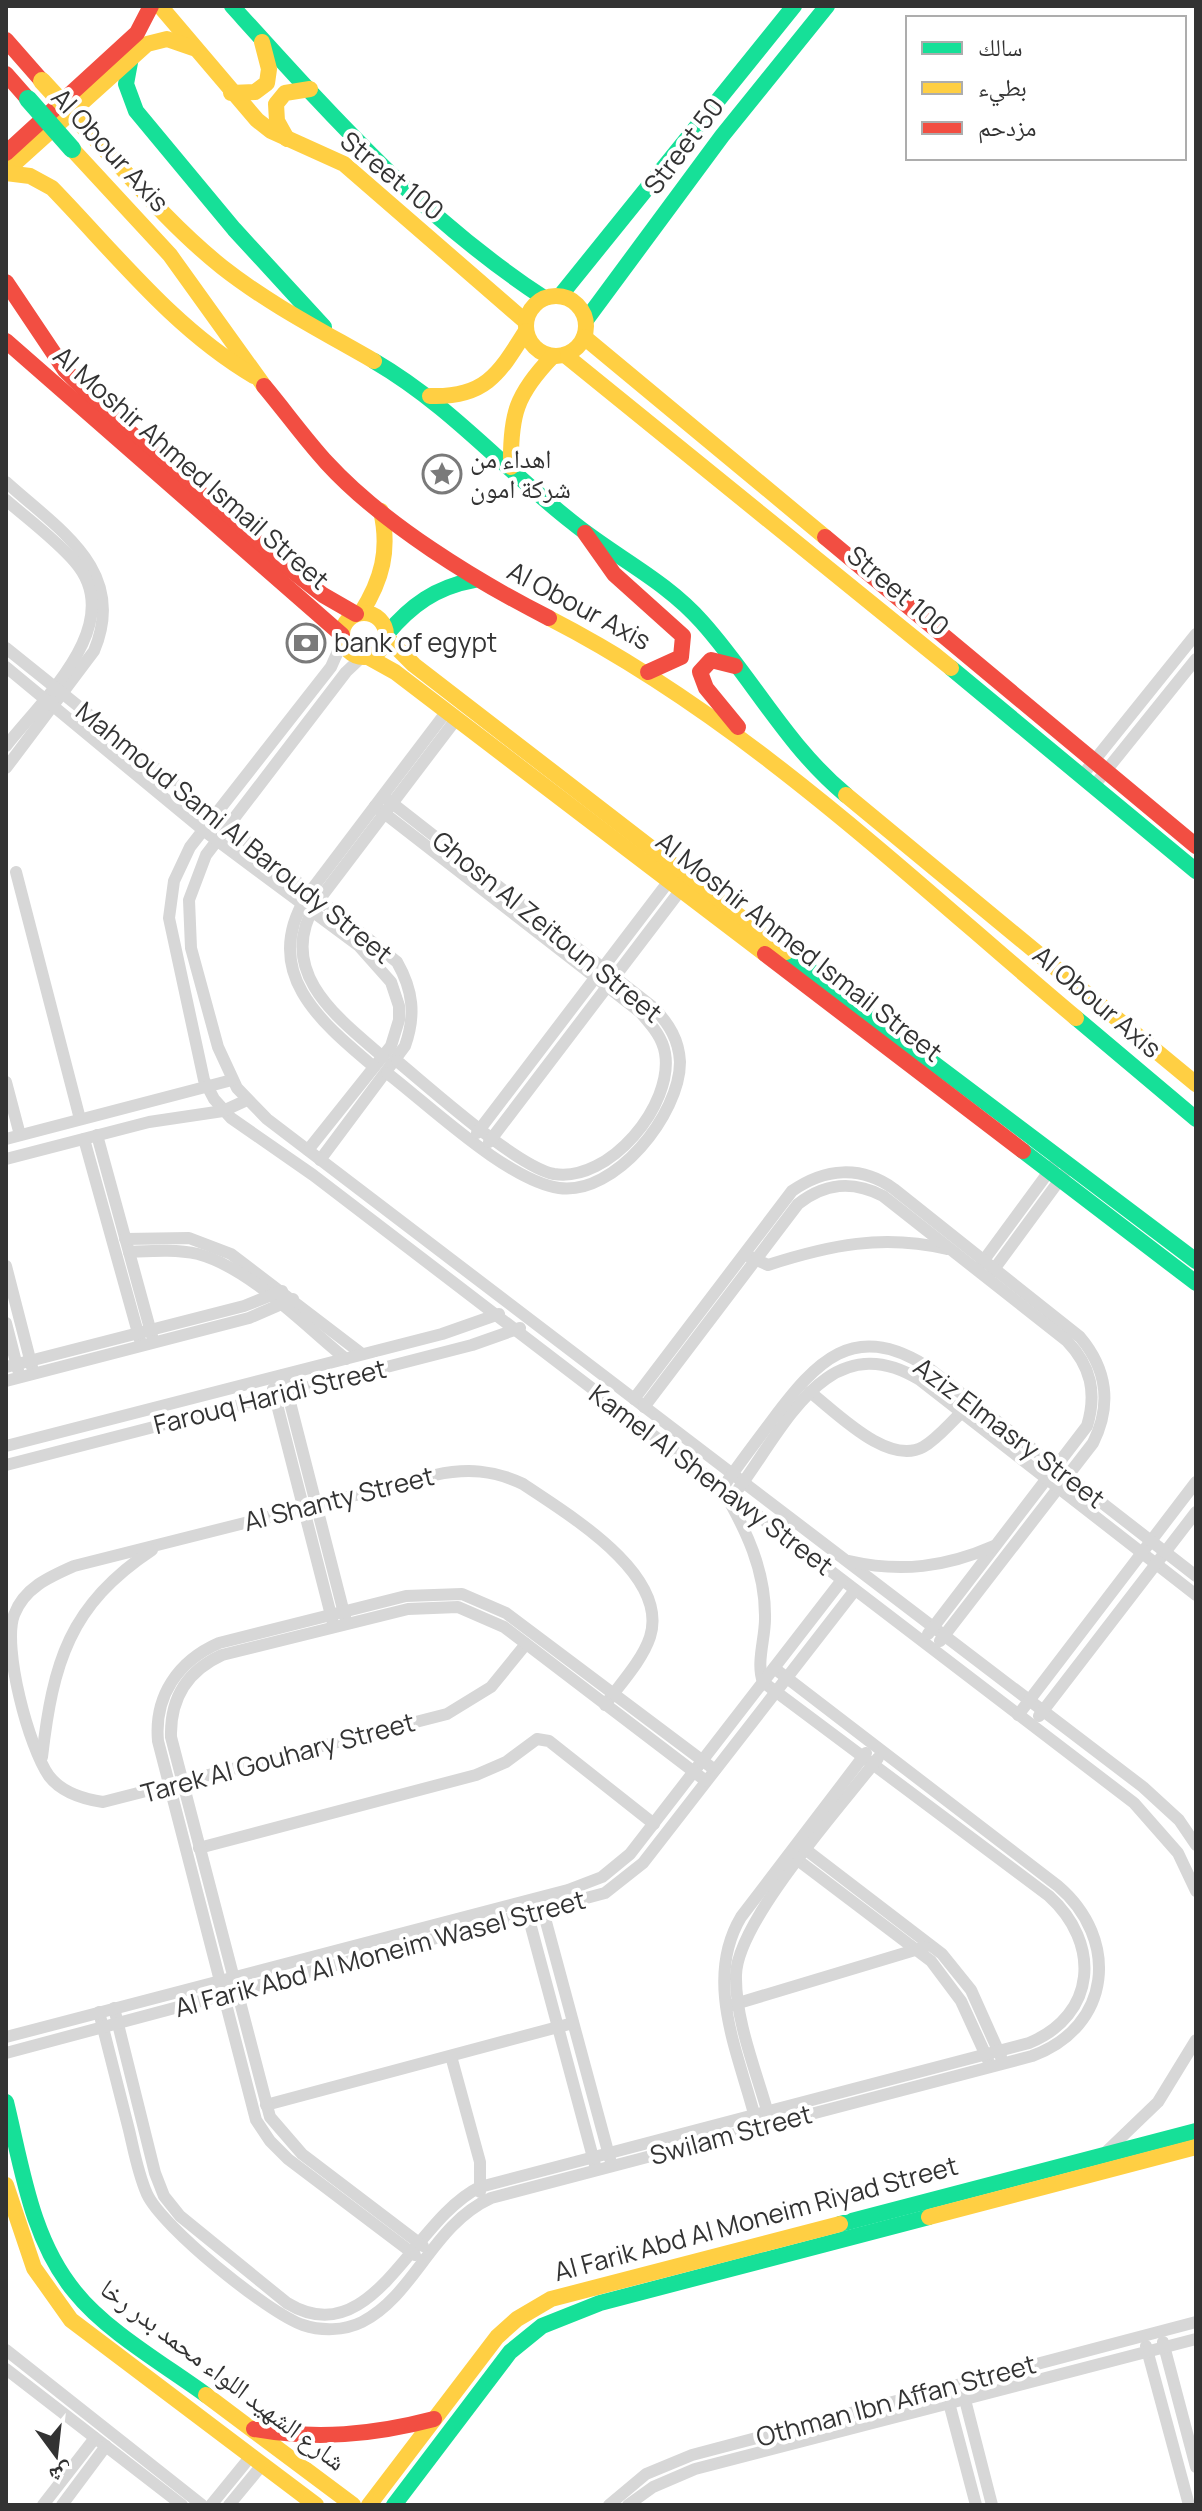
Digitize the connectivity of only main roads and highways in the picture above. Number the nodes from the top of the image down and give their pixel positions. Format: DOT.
graph roads {
  1 [pos="160,6"];
  2 [pos="232,6"];
  3 [pos="794,6"];
  4 [pos="827,6"];
  5 [pos="148,14"];
  6 [pos="261,37"];
  7 [pos="6,40"];
  8 [pos="158,41"];
  9 [pos="195,49"];
  10 [pos="131,57"];
  11 [pos="6,74"];
  12 [pos="310,89"];
  13 [pos="231,93"];
  14 [pos="287,139"];
  15 [pos="6,153"];
  16 [pos="6,172"];
  17 [pos="8,293"];
  18 [pos="552,297"];
  19 [pos="526,326"];
  20 [pos="585,328"];
  21 [pos="6,341"];
  22 [pos="339,342"];
  23 [pos="559,356"];
  24 [pos="257,377"];
  25 [pos="429,396"];
  26 [pos="155,464"];
  27 [pos="511,467"];
  28 [pos="381,511"];
  29 [pos="585,533"];
  30 [pos="273,564"];
  31 [pos="475,580"];
  32 [pos="359,614"];
  33 [pos="386,636"];
  34 [pos="342,638"];
  35 [pos="365,657"];
  36 [pos="735,666"];
  37 [pos="648,672"];
  38 [pos="747,741"];
  39 [pos="1196,846"];
  40 [pos="1196,871"];
  41 [pos="680,878"];
  42 [pos="1196,1084"];
  43 [pos="1196,1119"];
  44 [pos="1192,1273"];
  45 [pos="1196,1296"];
  46 [pos="6,2102"];
  47 [pos="1196,2131"];
  48 [pos="1196,2147"];
  49 [pos="7,2191"];
  50 [pos="434,2419"];
  51 [pos="246,2427"];
  52 [pos="316,2505"];
  53 [pos="353,2505"];
  54 [pos="369,2505"];
  55 [pos="394,2505"];
  1 -- 9 [label="main road, Street 100"];
  2 -- 6 [label="main road, Street 100"];
  3 -- 18 [label="main road, Street 50"];
  4 -- 20 [label="main road, Street 50"];
  5 -- 8 [label="main road"];
  5 -- 15 [label="main road"];
  6 -- 12 [label="main road, Street 100"];
  6 -- 13 [label="main road"];
  7 -- 22 [label="main road, Al Obour Axis, bridge"];
  8 -- 9 [label="main road"];
  8 -- 10 [label="main road"];
  9 -- 13 [label="main road, Street 100"];
  10 -- 16 [label="main road"];
  10 -- 22 [label="main road"];
  11 -- 24 [label="main road, Al Obour Axis, bridge"];
  12 -- 14 [label="main road"];
  12 -- 18 [label="main road, Street 100"];
  13 -- 14 [label="main road, Street 100"];
  14 -- 19 [label="main road, Street 100"];
  16 -- 24 [label="main road"];
  17 -- 26 [label="main road, Al Moshir Ahmed Ismail Street"];
  18 -- 19 [label="main road"];
  18 -- 20 [label="main road"];
  19 -- 23 [label="main road"];
  19 -- 25 [label="main road"];
  20 -- 23 [label="main road"];
  20 -- 39 [label="main road, Street 100"];
  21 -- 26 [label="main road, Al Moshir Ahmed Ismail Street"];
  22 -- 25 [label="main road, Al Obour Axis"];
  23 -- 27 [label="main road"];
  23 -- 40 [label="main road, Street 100"];
  24 -- 28 [label="main road, Al Obour Axis"];
  25 -- 27 [label="main road, Al Obour Axis"];
  26 -- 30 [label="main road, Al Moshir Ahmed Ismail Street"];
  27 -- 29 [label="main road, Al Obour Axis"];
  28 -- 31 [label="main road, Al Obour Axis"];
  28 -- 32 [label="main road"];
  29 -- 36 [label="main road, Al Obour Axis"];
  29 -- 37 [label="main road"];
  30 -- 32 [label="main road, Al Moshir Ahmed Ismail Street"];
  30 -- 34 [label="main road, Al Moshir Ahmed Ismail Street"];
  31 -- 33 [label="main road"];
  31 -- 37 [label="main road, Al Obour Axis"];
  32 -- 33 [label="main road"];
  32 -- 34 [label="main road"];
  33 -- 35 [label="main road"];
  33 -- 41 [label="main road, Al Moshir Ahmed Ismail Street"];
  34 -- 35 [label="main road"];
  35 -- 41 [label="main road, Al Moshir Ahmed Ismail Street"];
  36 -- 38 [label="main road"];
  36 -- 42 [label="main road, Al Obour Axis"];
  37 -- 38 [label="main road, Al Obour Axis"];
  38 -- 43 [label="main road, Al Obour Axis"];
  41 -- 44 [label="main road, Al Moshir Ahmed Ismail Street"];
  44 -- 45 [label="main road"];
  46 -- 51 [label="main road, شارع الشهيد اللواء محمد بدر رخا"];
  47 -- 50 [label="main road, Al Farik Abd Al Moneim Riyad Street"];
  48 -- 55 [label="main road, Al Farik Abd Al Moneim Riyad Street"];
  49 -- 52 [label="main road, شارع الشهيد اللواء محمد بدر رخا"];
  50 -- 51 [label="main road"];
  50 -- 54 [label="main road, Al Farik Abd Al Moneim Riyad Street"];
  51 -- 53 [label="main road, شارع الشهيد اللواء محمد بدر رخا"];
}
